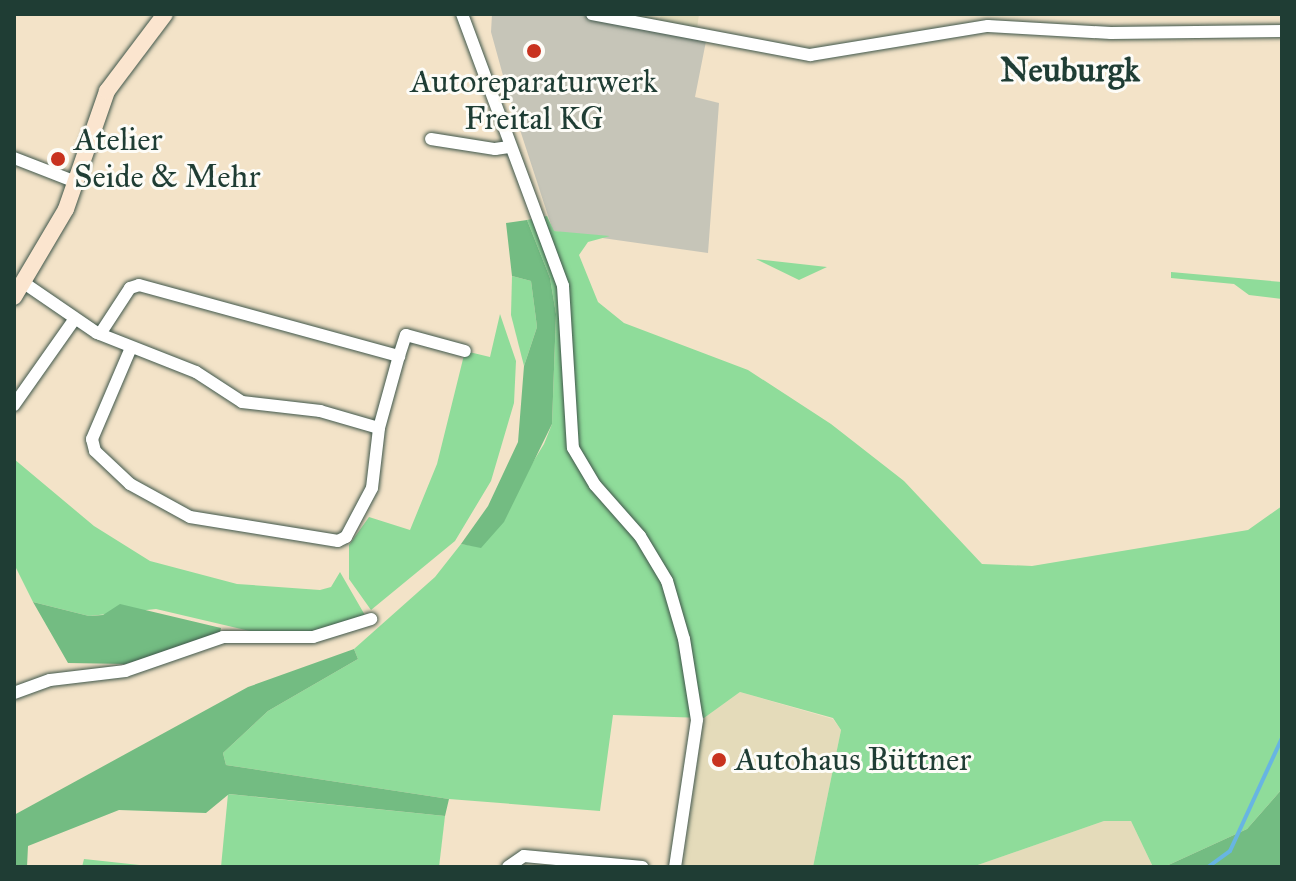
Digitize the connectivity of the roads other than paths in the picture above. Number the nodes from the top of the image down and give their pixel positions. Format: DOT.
graph roads {
  1 [pos="165,14"];
  2 [pos="462,14"];
  3 [pos="592,14"];
  4 [pos="1282,31"];
  5 [pos="431,139"];
  6 [pos="509,147"];
  7 [pos="14,158"];
  8 [pos="76,182"];
  9 [pos="19,290"];
  10 [pos="74,320"];
  11 [pos="100,334"];
  12 [pos="130,350"];
  13 [pos="465,351"];
  14 [pos="399,356"];
  15 [pos="14,405"];
  16 [pos="379,428"];
  17 [pos="371,619"];
  18 [pos="14,693"];
  19 [pos="508,867"];
  20 [pos="642,867"];
  21 [pos="675,867"];
  1 -- 8 [label="street"];
  2 -- 6 [label="street"];
  3 -- 4 [label="street"];
  5 -- 6 [label="street"];
  6 -- 21 [label="street"];
  7 -- 8 [label="street"];
  8 -- 9 [label="street"];
  9 -- 10 [label="street"];
  10 -- 11 [label="street"];
  10 -- 15 [label="street"];
  11 -- 12 [label="street"];
  11 -- 14 [label="street"];
  12 -- 16 [label="street"];
  12 -- 16 [label="street"];
  13 -- 14 [label="street"];
  14 -- 16 [label="street"];
  17 -- 18 [label="street"];
  19 -- 20 [label="street"];
}
